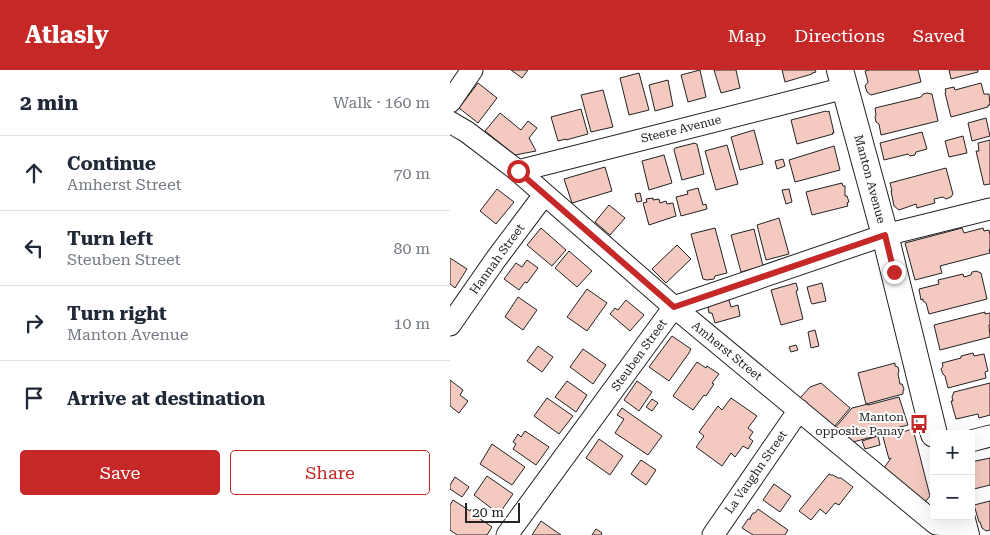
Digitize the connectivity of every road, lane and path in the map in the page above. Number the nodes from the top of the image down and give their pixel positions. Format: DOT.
graph roads {
  1 [pos="472,70"];
  2 [pos="842,79"];
  3 [pos="450,102"];
  4 [pos="450,122"];
  5 [pos="518,171"];
  6 [pos="544,195"];
  7 [pos="990,209"];
  8 [pos="885,235"];
  9 [pos="674,307"];
  10 [pos="450,325"];
  11 [pos="799,410"];
  12 [pos="933,430"];
  13 [pos="990,436"];
  14 [pos="975,440"];
  15 [pos="964,526"];
  16 [pos="932,529"];
  17 [pos="507,535"];
  18 [pos="713,535"];
  1 -- 3 [label="street"];
  2 -- 5 [label="street, Steere Avenue"];
  2 -- 8 [label="main road, Manton Avenue"];
  4 -- 5 [label="street, Amherst Street"];
  5 -- 6 [label="street, Amherst Street"];
  6 -- 9 [label="street, Amherst Street"];
  6 -- 10 [label="street, Hannah Street"];
  7 -- 8 [label="street, Steuben Street"];
  8 -- 9 [label="street, Steuben Street"];
  8 -- 12 [label="main road, Manton Avenue"];
  9 -- 11 [label="street, Amherst Street"];
  9 -- 17 [label="street, Steuben Street"];
  11 -- 16 [label="street, Amherst Street"];
  11 -- 18 [label="street, La Vaughn Street"];
  13 -- 14 [label="street"];
  15 -- 16 [label="street, Amherst Street"];
}
